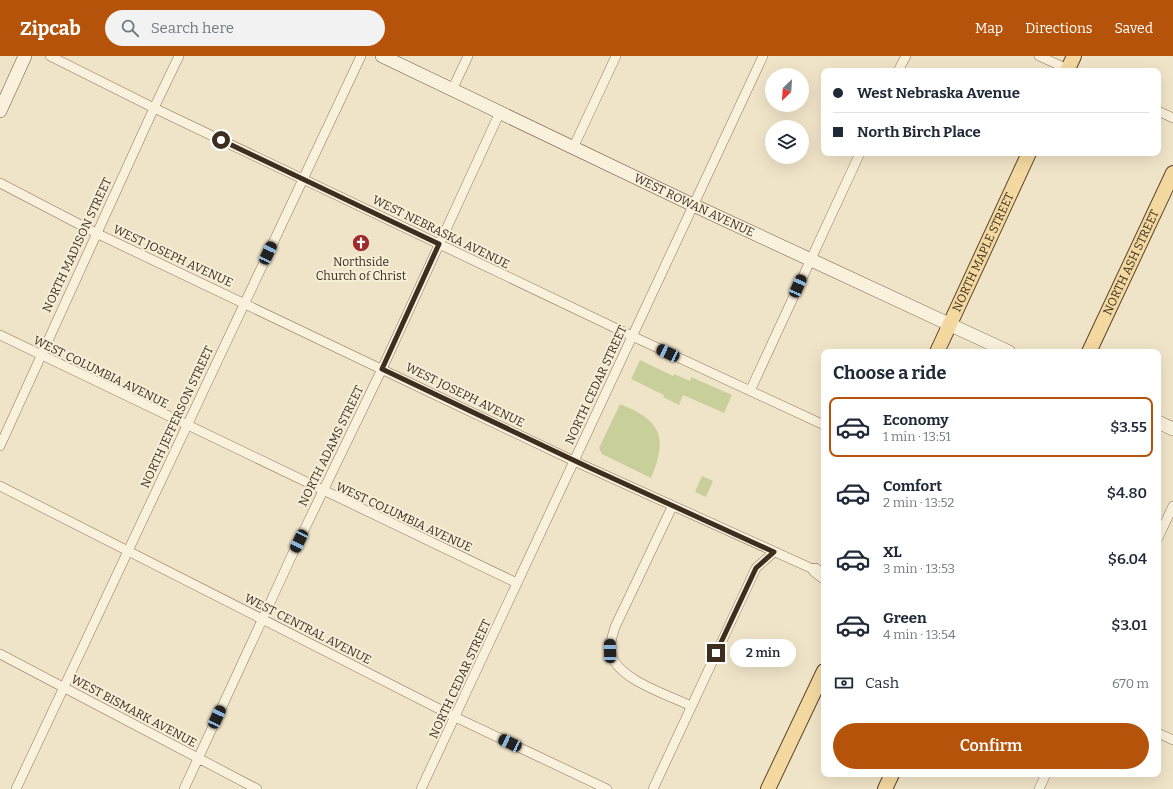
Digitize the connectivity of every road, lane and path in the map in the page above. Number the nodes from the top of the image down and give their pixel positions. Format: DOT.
graph roads {
  1 [pos="25,56"];
  2 [pos="50,56"];
  3 [pos="179,56"];
  4 [pos="361,56"];
  5 [pos="382,56"];
  6 [pos="468,56"];
  7 [pos="616,56"];
  8 [pos="763,56"];
  9 [pos="906,56"];
  10 [pos="1039,56"];
  11 [pos="1074,56"];
  12 [pos="900,68"];
  13 [pos="1065,68"];
  14 [pos="1070,68"];
  15 [pos="452,90"];
  16 [pos="154,108"];
  17 [pos="0,111"];
  18 [pos="500,112"];
  19 [pos="1161,112"];
  20 [pos="1173,118"];
  21 [pos="573,148"];
  22 [pos="859,156"];
  23 [pos="1028,156"];
  24 [pos="1173,173"];
  25 [pos="302,178"];
  26 [pos="0,183"];
  27 [pos="693,205"];
  28 [pos="96,233"];
  29 [pos="439,244"];
  30 [pos="810,260"];
  31 [pos="244,304"];
  32 [pos="949,325"];
  33 [pos="0,335"];
  34 [pos="632,336"];
  35 [pos="938,349"];
  36 [pos="1001,349"];
  37 [pos="1091,349"];
  38 [pos="40,356"];
  39 [pos="382,369"];
  40 [pos="750,391"];
  41 [pos="1161,423"];
  42 [pos="821,424"];
  43 [pos="186,426"];
  44 [pos="1173,429"];
  45 [pos="0,446"];
  46 [pos="574,461"];
  47 [pos="0,486"];
  48 [pos="323,492"];
  49 [pos="1173,506"];
  50 [pos="672,507"];
  51 [pos="1161,532"];
  52 [pos="127,550"];
  53 [pos="774,552"];
  54 [pos="821,571"];
  55 [pos="517,583"];
  56 [pos="262,619"];
  57 [pos="0,654"];
  58 [pos="821,677"];
  59 [pos="63,688"];
  60 [pos="692,706"];
  61 [pos="455,717"];
  62 [pos="1161,734"];
  63 [pos="1173,740"];
  64 [pos="198,759"];
  65 [pos="891,777"];
  66 [pos="1045,777"];
  67 [pos="16,789"];
  68 [pos="184,789"];
  69 [pos="257,789"];
  70 [pos="421,789"];
  71 [pos="606,789"];
  72 [pos="653,789"];
  73 [pos="768,789"];
  74 [pos="885,789"];
  75 [pos="1040,789"];
  1 -- 17 [label="street"];
  2 -- 16 [label="street, WEST NEBRASKA AVENUE"];
  3 -- 16 [label="street, NORTH MADISON STREET"];
  4 -- 25 [label="street, NORTH JEFFERSON STREET"];
  5 -- 15 [label="street, WEST ROWAN AVENUE"];
  6 -- 15 [label="street"];
  7 -- 21 [label="street"];
  8 -- 27 [label="street, NORTH CEDAR STREET"];
  9 -- 12 [label="street"];
  10 -- 13 [label="street"];
  11 -- 14 [label="main road"];
  15 -- 18 [label="street, WEST ROWAN AVENUE"];
  16 -- 25 [label="street, WEST NEBRASKA AVENUE"];
  16 -- 28 [label="street, NORTH MADISON STREET"];
  18 -- 21 [label="street, WEST ROWAN AVENUE"];
  18 -- 29 [label="street, NORTH ADAMS STREET"];
  19 -- 20 [label="street"];
  21 -- 27 [label="street, WEST ROWAN AVENUE"];
  22 -- 30 [label="street"];
  23 -- 32 [label="main road, NORTH MAPLE STREET"];
  24 -- 37 [label="main road, NORTH ASH STREET"];
  25 -- 29 [label="street, WEST NEBRASKA AVENUE"];
  25 -- 31 [label="street, NORTH JEFFERSON STREET"];
  26 -- 28 [label="street, WEST JOSEPH AVENUE"];
  27 -- 30 [label="street, WEST ROWAN AVENUE"];
  27 -- 34 [label="street, NORTH CEDAR STREET"];
  28 -- 31 [label="street, WEST JOSEPH AVENUE"];
  28 -- 38 [label="street, NORTH MADISON STREET"];
  29 -- 34 [label="street, WEST NEBRASKA AVENUE"];
  29 -- 39 [label="street, NORTH ADAMS STREET"];
  30 -- 32 [label="street, WEST ROWAN AVENUE"];
  30 -- 40 [label="street"];
  31 -- 39 [label="street, WEST JOSEPH AVENUE"];
  31 -- 43 [label="street, NORTH JEFFERSON STREET"];
  32 -- 35 [label="main road, NORTH MAPLE STREET"];
  32 -- 36 [label="street, WEST ROWAN AVENUE"];
  33 -- 38 [label="street, WEST COLUMBIA AVENUE"];
  34 -- 40 [label="street, WEST NEBRASKA AVENUE"];
  34 -- 46 [label="street, NORTH CEDAR STREET"];
  38 -- 43 [label="street, WEST COLUMBIA AVENUE"];
  38 -- 45 [label="street, NORTH MADISON STREET"];
  39 -- 46 [label="street, WEST JOSEPH AVENUE"];
  39 -- 48 [label="street, NORTH ADAMS STREET"];
  40 -- 42 [label="street, WEST NEBRASKA AVENUE"];
  41 -- 44 [label="street"];
  43 -- 48 [label="street, WEST COLUMBIA AVENUE"];
  43 -- 52 [label="street, NORTH JEFFERSON STREET"];
  46 -- 50 [label="street, WEST JOSEPH AVENUE"];
  46 -- 55 [label="street, NORTH CEDAR STREET"];
  47 -- 52 [label="street, WEST CENTRAL AVENUE"];
  48 -- 55 [label="street, WEST COLUMBIA AVENUE"];
  48 -- 56 [label="street, NORTH ADAMS STREET"];
  49 -- 51 [label="street"];
  50 -- 53 [label="street, WEST JOSEPH AVENUE"];
  50 -- 60 [label="street"];
  52 -- 56 [label="street, WEST CENTRAL AVENUE"];
  52 -- 59 [label="street, NORTH JEFFERSON STREET"];
  53 -- 54 [label="street, WEST JOSEPH AVENUE"];
  53 -- 60 [label="street"];
  55 -- 61 [label="street, NORTH CEDAR STREET"];
  56 -- 61 [label="street, WEST CENTRAL AVENUE"];
  56 -- 64 [label="street, NORTH ADAMS STREET"];
  57 -- 59 [label="street, WEST BISMARK AVENUE"];
  58 -- 73 [label="main road"];
  59 -- 64 [label="street, WEST BISMARK AVENUE"];
  59 -- 67 [label="street, NORTH JEFFERSON STREET"];
  60 -- 72 [label="street"];
  61 -- 70 [label="street, NORTH CEDAR STREET"];
  61 -- 71 [label="street, WEST CENTRAL AVENUE"];
  62 -- 63 [label="street"];
  64 -- 68 [label="street, NORTH ADAMS STREET"];
  64 -- 69 [label="street, WEST BISMARK AVENUE"];
  65 -- 74 [label="main road"];
  66 -- 75 [label="street"];
}
